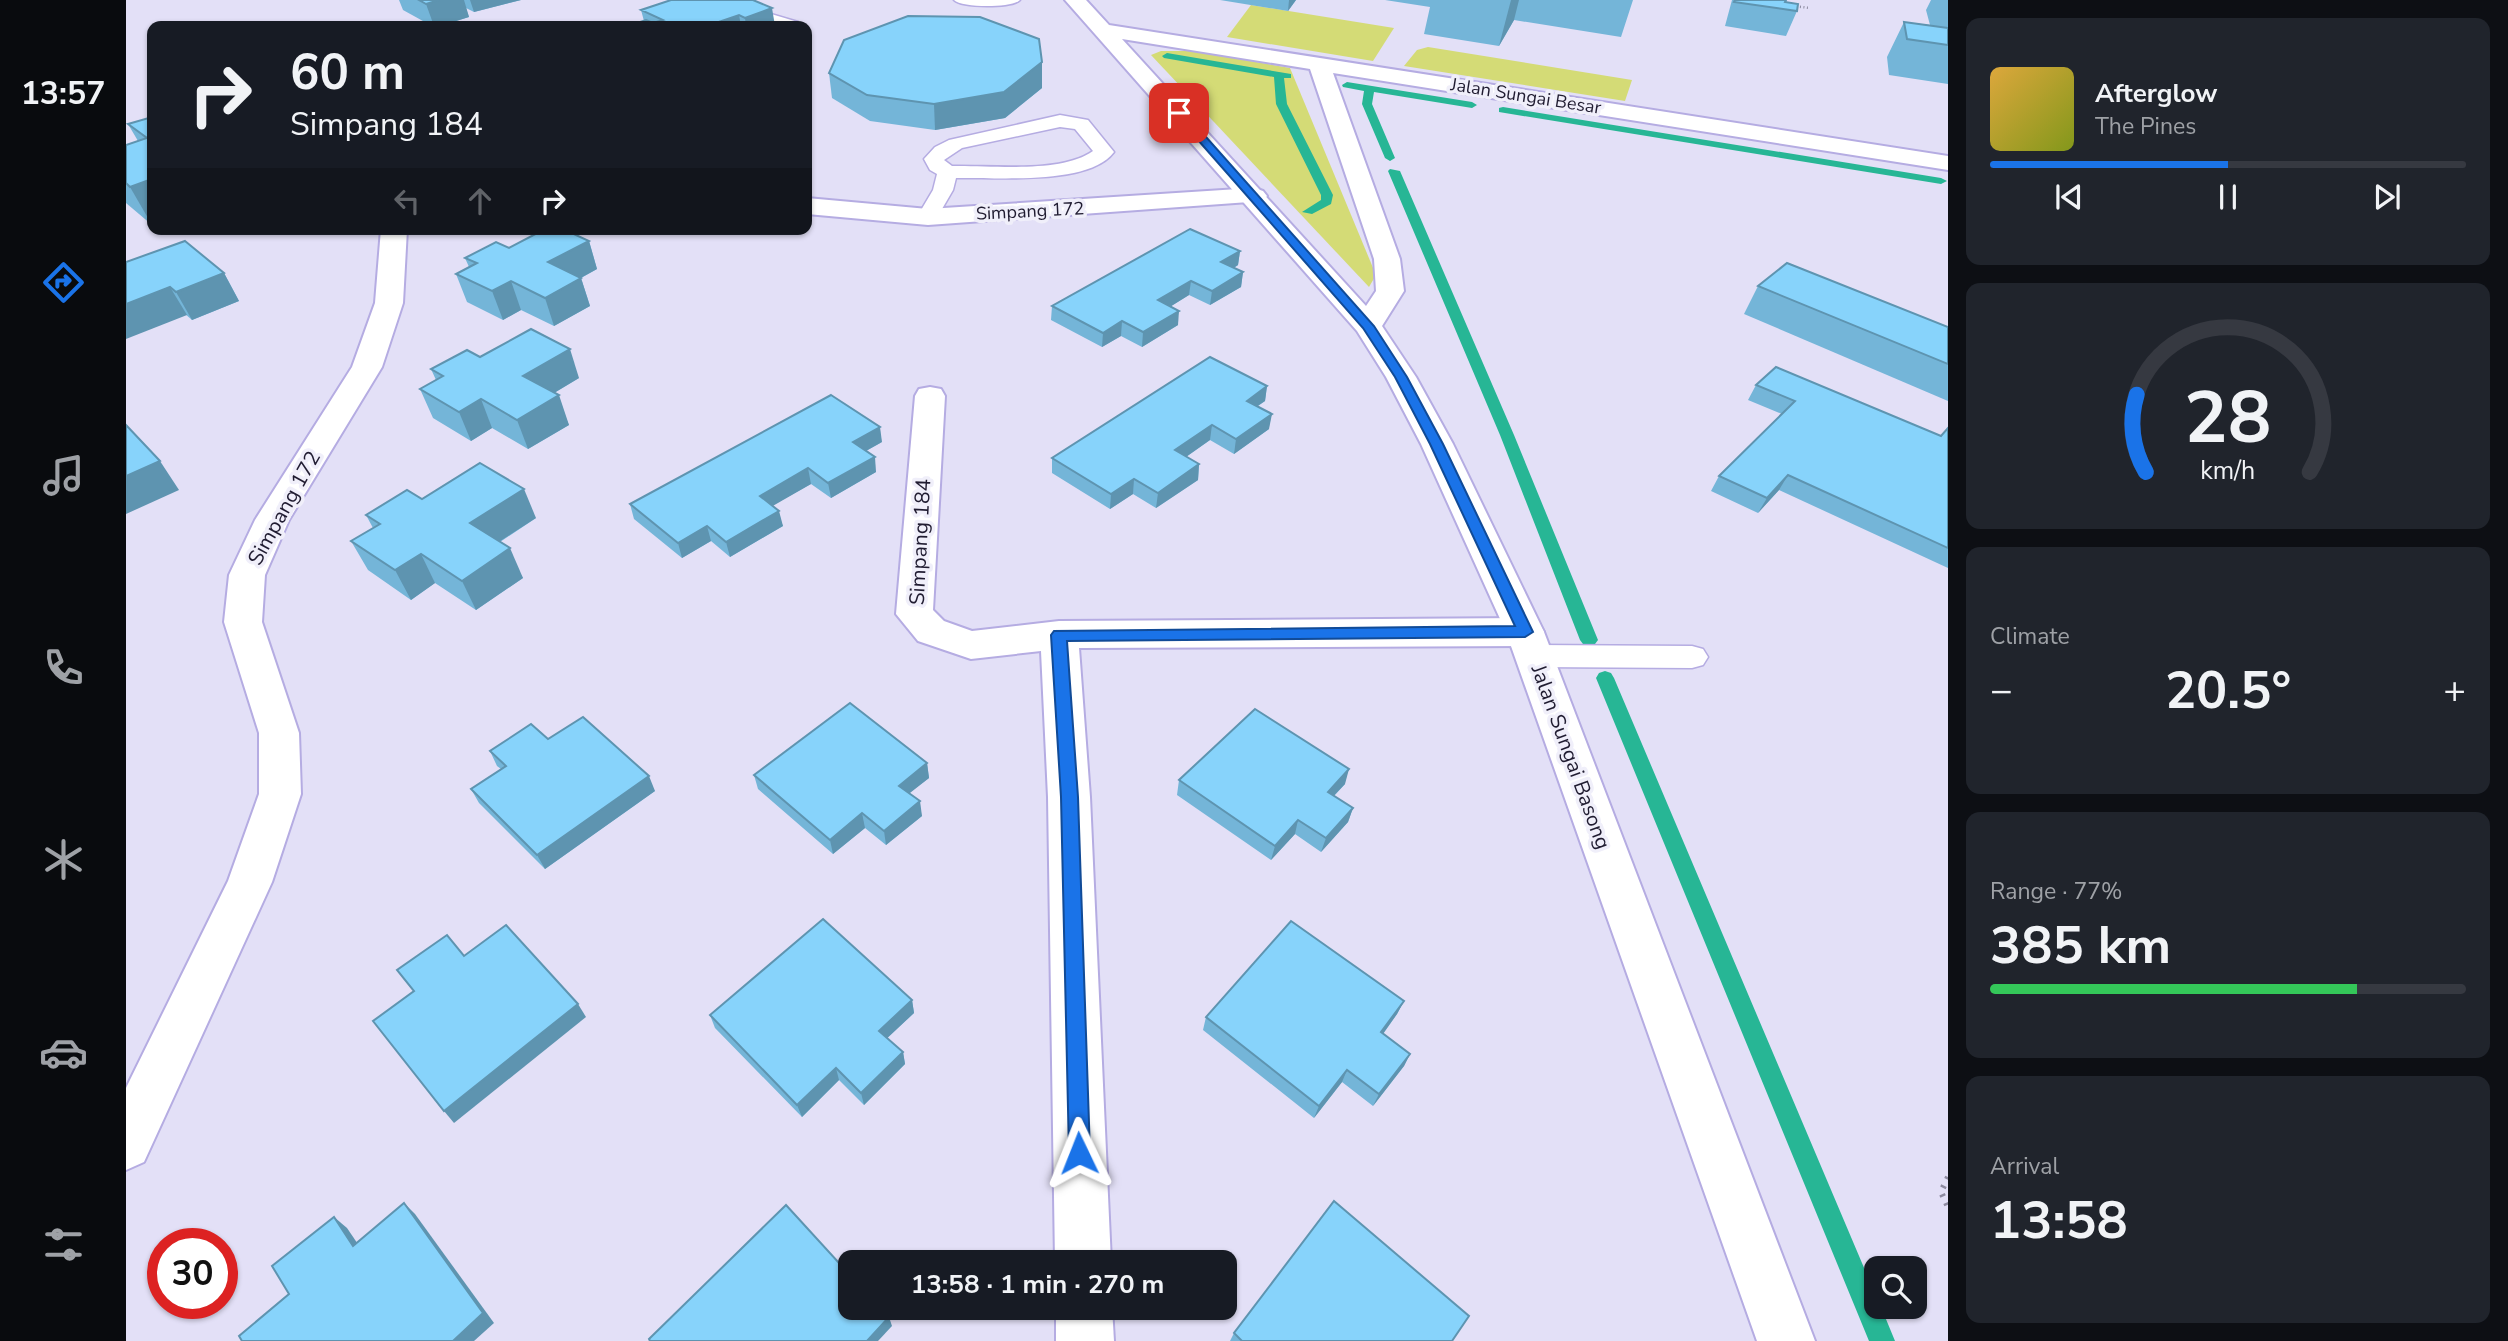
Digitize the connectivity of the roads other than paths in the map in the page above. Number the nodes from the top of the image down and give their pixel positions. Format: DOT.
graph roads {
  1 [pos="962,0"];
  2 [pos="1012,0"];
  3 [pos="1075,0"];
  4 [pos="744,11"];
  5 [pos="776,21"];
  6 [pos="1104,30"];
  7 [pos="1319,63"];
  8 [pos="1948,163"];
  9 [pos="948,172"];
  10 [pos="1254,196"];
  11 [pos="812,207"];
  12 [pos="928,217"];
  13 [pos="394,235"];
  14 [pos="1368,326"];
  15 [pos="930,396"];
  16 [pos="1059,635"];
  17 [pos="1530,644"];
  18 [pos="1692,657"];
  19 [pos="126,1144"];
  20 [pos="1083,1250"];
  21 [pos="1084,1320"];
  22 [pos="1085,1341"];
  23 [pos="1786,1341"];
  1 -- 2 [label="lane"];
  3 -- 6 [label="street, Jalan Sungai Basong"];
  4 -- 5 [label="lane"];
  6 -- 7 [label="street, Jalan Sungai Besar"];
  6 -- 10 [label="street, Jalan Sungai Basong"];
  7 -- 8 [label="street, Jalan Sungai Besar"];
  7 -- 14 [label="street"];
  9 -- 9 [label="lane"];
  9 -- 12 [label="lane"];
  10 -- 12 [label="street, Simpang 172"];
  10 -- 14 [label="street, Jalan Sungai Basong"];
  11 -- 12 [label="street, Simpang 172"];
  13 -- 19 [label="street, Simpang 172"];
  14 -- 17 [label="street, Jalan Sungai Basong"];
  15 -- 16 [label="street, Simpang 184"];
  16 -- 17 [label="street, Simpang 184"];
  16 -- 20 [label="street"];
  17 -- 18 [label="lane"];
  17 -- 23 [label="street, Jalan Sungai Basong"];
  21 -- 22 [label="street"];
}
